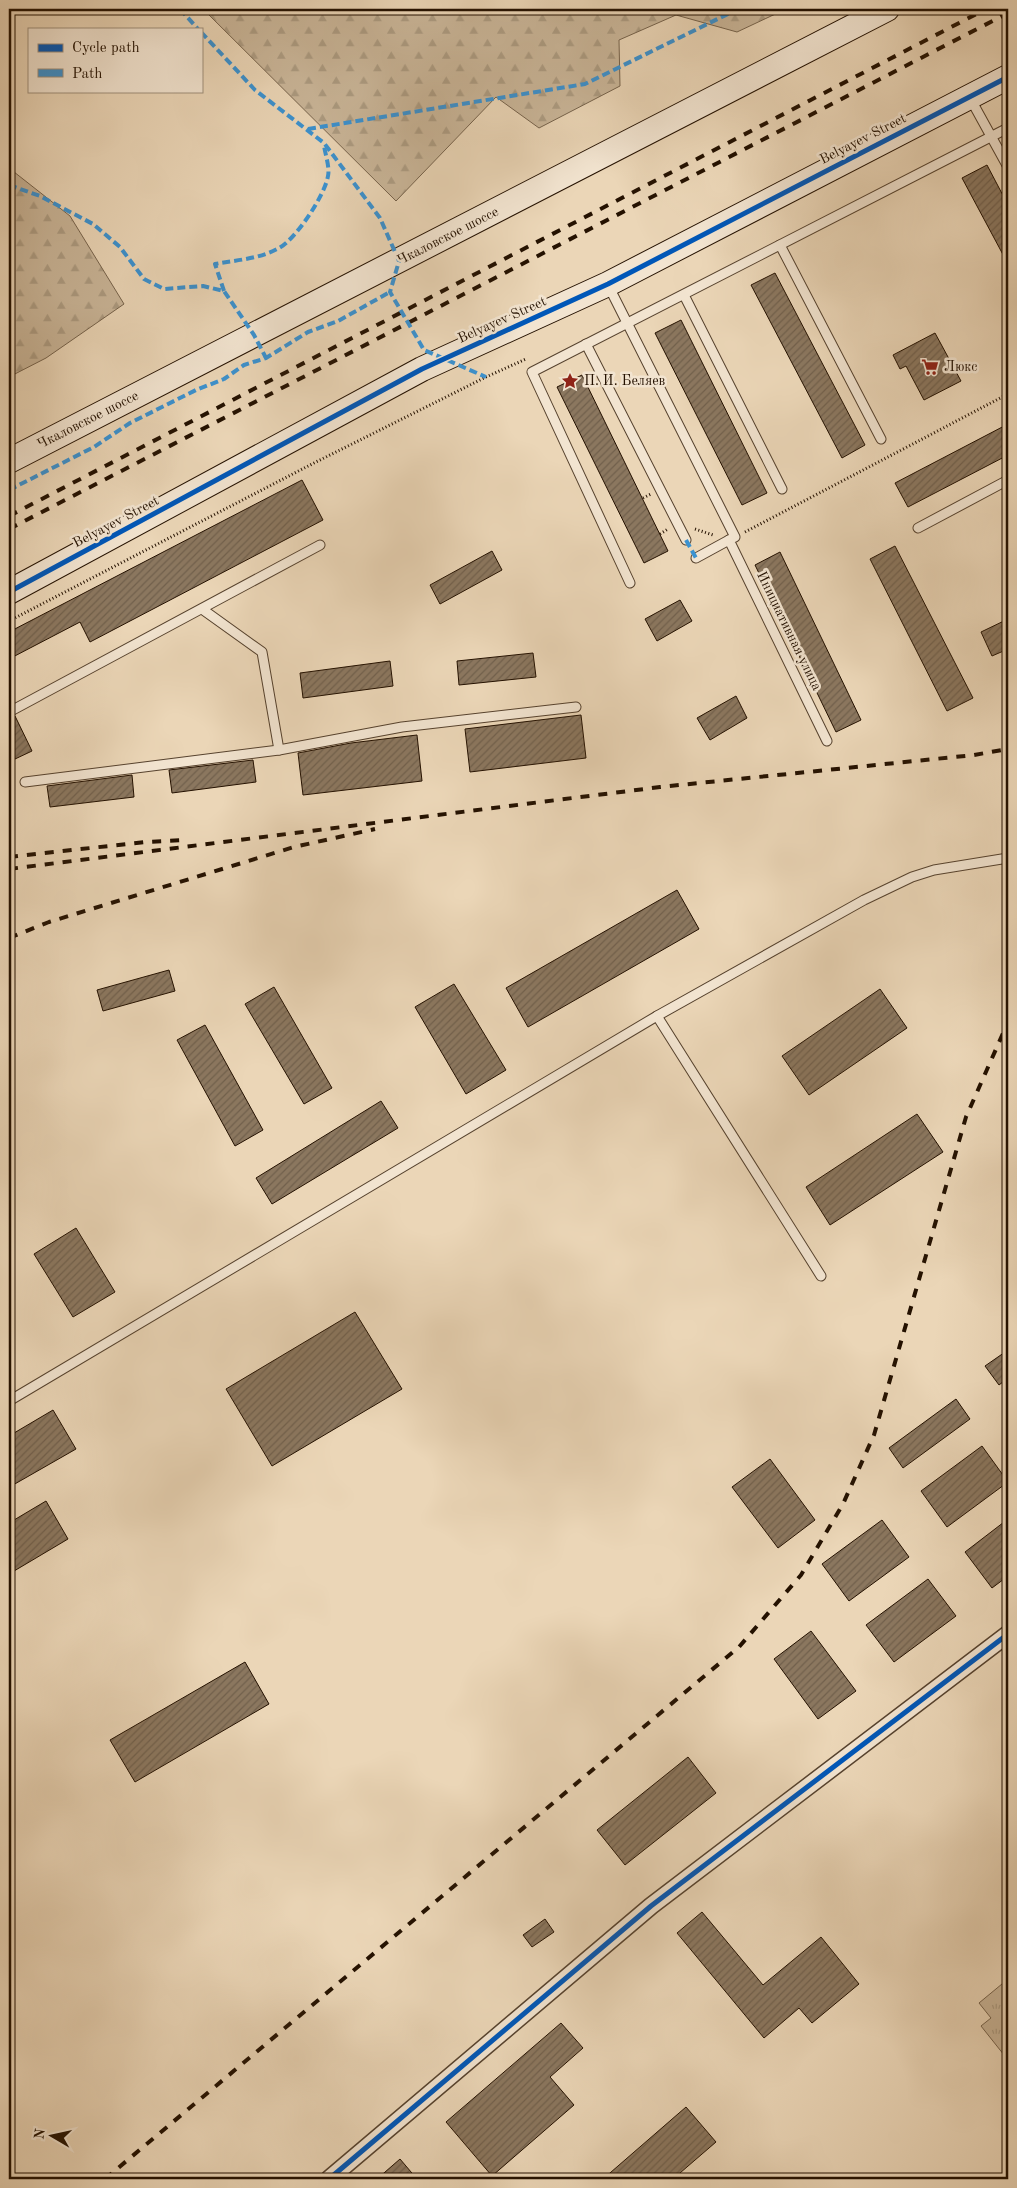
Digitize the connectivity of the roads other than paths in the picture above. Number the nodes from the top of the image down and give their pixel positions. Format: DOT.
graph roads {
  1 [pos="887,9"];
  2 [pos="1008,77"];
  3 [pos="970,97"];
  4 [pos="1008,128"];
  5 [pos="992,136"];
  6 [pos="1008,167"];
  7 [pos="780,245"];
  8 [pos="608,284"];
  9 [pos="684,294"];
  10 [pos="628,323"];
  11 [pos="586,344"];
  12 [pos="881,439"];
  13 [pos="9,461"];
  14 [pos="1008,480"];
  15 [pos="782,489"];
  16 [pos="918,528"];
  17 [pos="732,538"];
  18 [pos="686,540"];
  19 [pos="320,545"];
  20 [pos="696,558"];
  21 [pos="630,583"];
  22 [pos="9,592"];
  23 [pos="202,609"];
  24 [pos="576,707"];
  25 [pos="9,712"];
  26 [pos="827,740"];
  27 [pos="278,750"];
  28 [pos="25,782"];
  29 [pos="1008,858"];
  30 [pos="657,1016"];
  31 [pos="821,1276"];
  32 [pos="9,1401"];
  33 [pos="1008,1634"];
  34 [pos="329,2179"];
  1 -- 13 [label="street, Чкаловское шоссе"];
  2 -- 3 [label="street, Belyayev Street"];
  3 -- 5 [label="lane"];
  3 -- 8 [label="street, Belyayev Street"];
  4 -- 5 [label="lane"];
  5 -- 6 [label="lane"];
  5 -- 7 [label="lane"];
  7 -- 9 [label="lane"];
  7 -- 12 [label="lane"];
  8 -- 10 [label="lane, Инициативная улица"];
  8 -- 22 [label="street, Belyayev Street"];
  9 -- 10 [label="lane"];
  9 -- 15 [label="lane"];
  10 -- 11 [label="lane"];
  10 -- 17 [label="lane, Инициативная улица"];
  11 -- 18 [label="lane"];
  11 -- 21 [label="lane"];
  14 -- 16 [label="lane"];
  17 -- 20 [label="lane"];
  17 -- 26 [label="lane, Инициативная улица"];
  19 -- 23 [label="lane"];
  23 -- 25 [label="lane"];
  23 -- 27 [label="lane"];
  24 -- 27 [label="lane"];
  27 -- 28 [label="lane"];
  29 -- 30 [label="lane"];
  30 -- 31 [label="lane"];
  30 -- 32 [label="lane"];
  33 -- 34 [label="street"];
}
